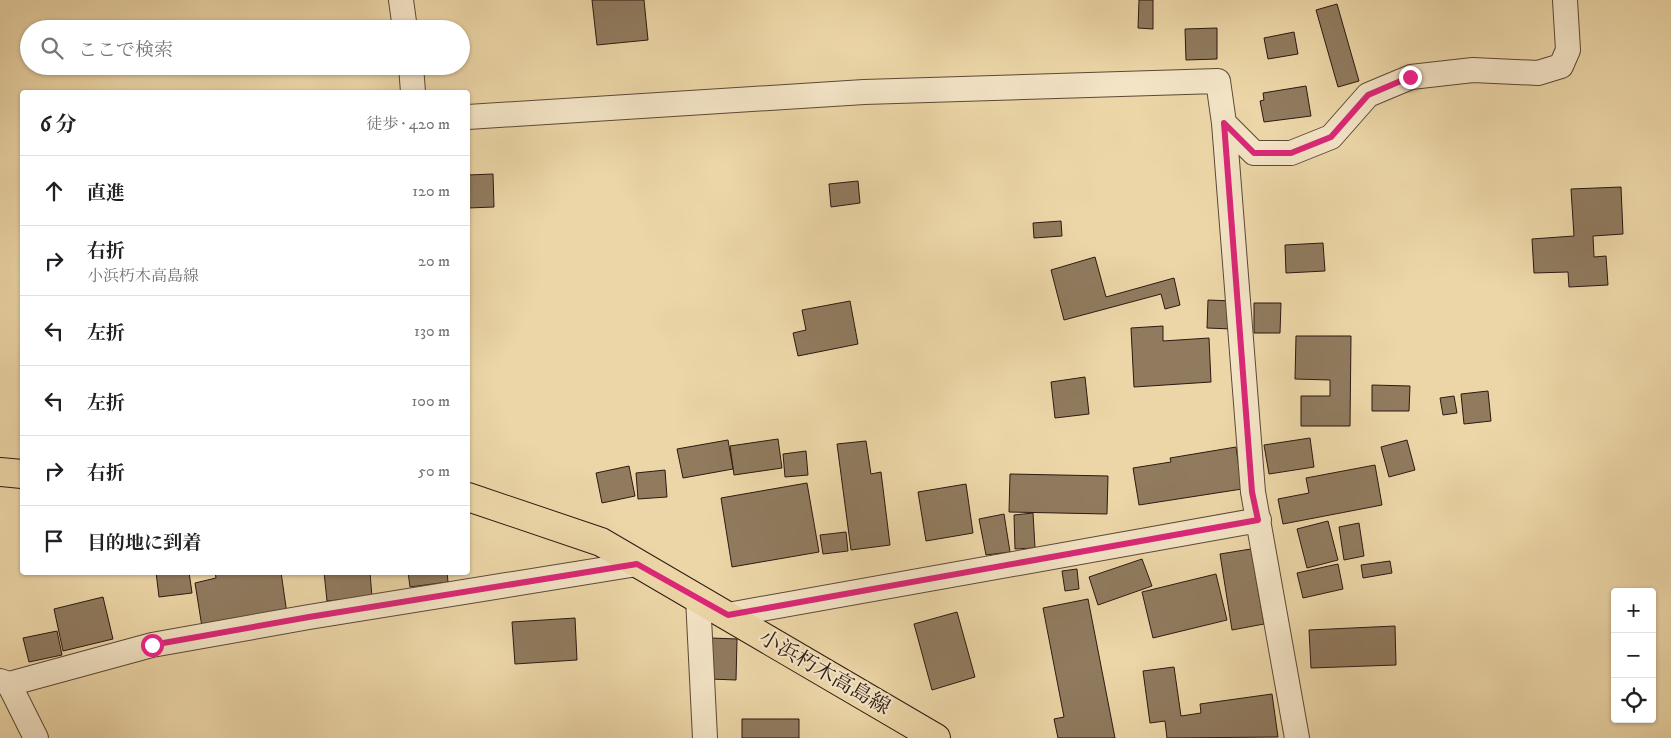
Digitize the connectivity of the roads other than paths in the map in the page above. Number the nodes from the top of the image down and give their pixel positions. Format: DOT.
graph roads {
  1 [pos="401,0"];
  2 [pos="1564,0"];
  3 [pos="404,20"];
  4 [pos="411,75"];
  5 [pos="413,90"];
  6 [pos="470,117"];
  7 [pos="1224,123"];
  8 [pos="0,472"];
  9 [pos="20,474"];
  10 [pos="470,498"];
  11 [pos="1258,520"];
  12 [pos="637,564"];
  13 [pos="698,598"];
  14 [pos="728,615"];
  15 [pos="4,683"];
  16 [pos="36,738"];
  17 [pos="706,738"];
  18 [pos="936,738"];
  19 [pos="1297,738"];
  1 -- 3 [label="street"];
  2 -- 7 [label="street"];
  4 -- 5 [label="street"];
  6 -- 7 [label="street"];
  7 -- 11 [label="street"];
  8 -- 9 [label="main road"];
  10 -- 12 [label="main road, 小浜朽木高島線"];
  11 -- 14 [label="street"];
  11 -- 19 [label="street"];
  12 -- 13 [label="main road, 小浜朽木高島線"];
  12 -- 15 [label="street"];
  13 -- 14 [label="main road, 小浜朽木高島線"];
  13 -- 17 [label="street"];
  14 -- 18 [label="main road, 小浜朽木高島線"];
  15 -- 16 [label="street"];
}
